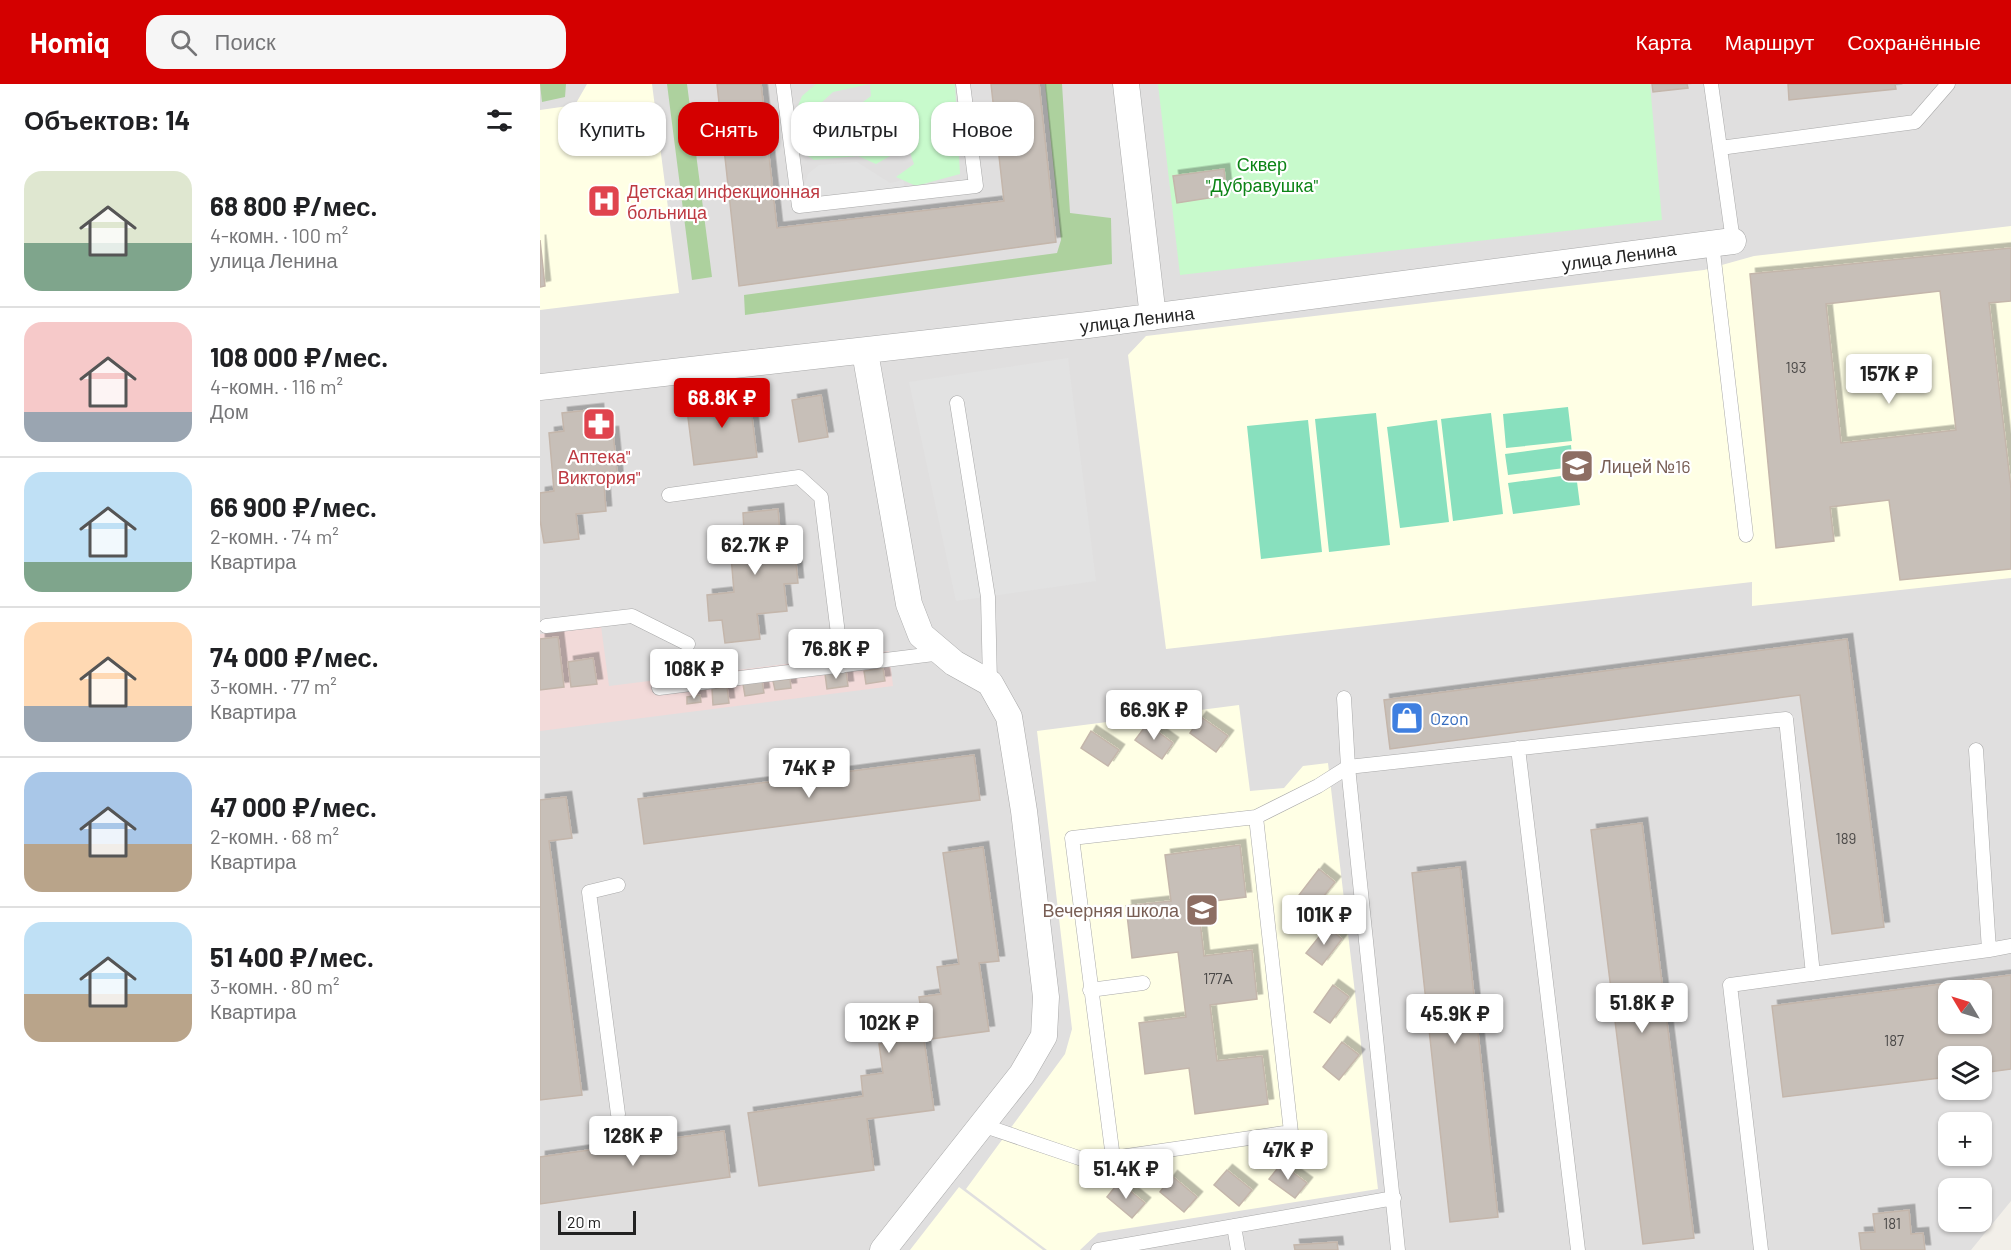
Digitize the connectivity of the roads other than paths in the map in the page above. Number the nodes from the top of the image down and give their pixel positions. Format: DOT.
graph roads {
  1 [pos="783,84"];
  2 [pos="963,84"];
  3 [pos="1126,84"];
  4 [pos="1711,84"];
  5 [pos="1948,84"];
  6 [pos="1720,148"];
  7 [pos="1722,242"];
  8 [pos="1153,317"];
  9 [pos="865,352"];
  10 [pos="540,387"];
  11 [pos="957,403"];
  12 [pos="669,495"];
  13 [pos="1746,535"];
  14 [pos="546,626"];
  15 [pos="688,644"];
  16 [pos="942,653"];
  17 [pos="842,666"];
  18 [pos="990,683"];
  19 [pos="659,688"];
  20 [pos="1344,698"];
  21 [pos="1518,748"];
  22 [pos="1976,750"];
  23 [pos="1348,767"];
  24 [pos="1256,817"];
  25 [pos="618,885"];
  26 [pos="2011,946"];
  27 [pos="1989,950"];
  28 [pos="1813,974"];
  29 [pos="1143,983"];
  30 [pos="1090,990"];
  31 [pos="618,1114"];
  32 [pos="982,1125"];
  33 [pos="1113,1158"];
  34 [pos="1394,1198"];
  35 [pos="1234,1226"];
  36 [pos="883,1250"];
  37 [pos="1098,1250"];
  38 [pos="1238,1250"];
  39 [pos="1398,1250"];
  40 [pos="1578,1250"];
  41 [pos="1761,1250"];
  1 -- 2 [label="lane"];
  3 -- 8 [label="street"];
  4 -- 6 [label="lane"];
  5 -- 6 [label="lane"];
  6 -- 7 [label="lane"];
  7 -- 8 [label="street, улица Ленина"];
  7 -- 13 [label="lane"];
  8 -- 9 [label="street, улица Ленина"];
  9 -- 10 [label="street, улица Ленина"];
  9 -- 16 [label="street"];
  11 -- 18 [label="lane"];
  12 -- 17 [label="lane"];
  14 -- 15 [label="lane"];
  16 -- 17 [label="lane"];
  16 -- 18 [label="street"];
  17 -- 19 [label="lane"];
  18 -- 32 [label="street"];
  20 -- 23 [label="lane"];
  21 -- 23 [label="lane"];
  21 -- 28 [label="lane"];
  21 -- 40 [label="lane"];
  22 -- 27 [label="lane"];
  23 -- 24 [label="lane"];
  23 -- 34 [label="lane"];
  24 -- 30 [label="lane"];
  24 -- 33 [label="lane"];
  25 -- 31 [label="lane"];
  26 -- 27 [label="lane"];
  27 -- 28 [label="lane"];
  28 -- 41 [label="lane"];
  29 -- 30 [label="lane"];
  30 -- 33 [label="lane"];
  32 -- 33 [label="lane"];
  32 -- 36 [label="street"];
  34 -- 35 [label="lane"];
  34 -- 39 [label="lane"];
  35 -- 37 [label="lane"];
  35 -- 38 [label="lane"];
}
